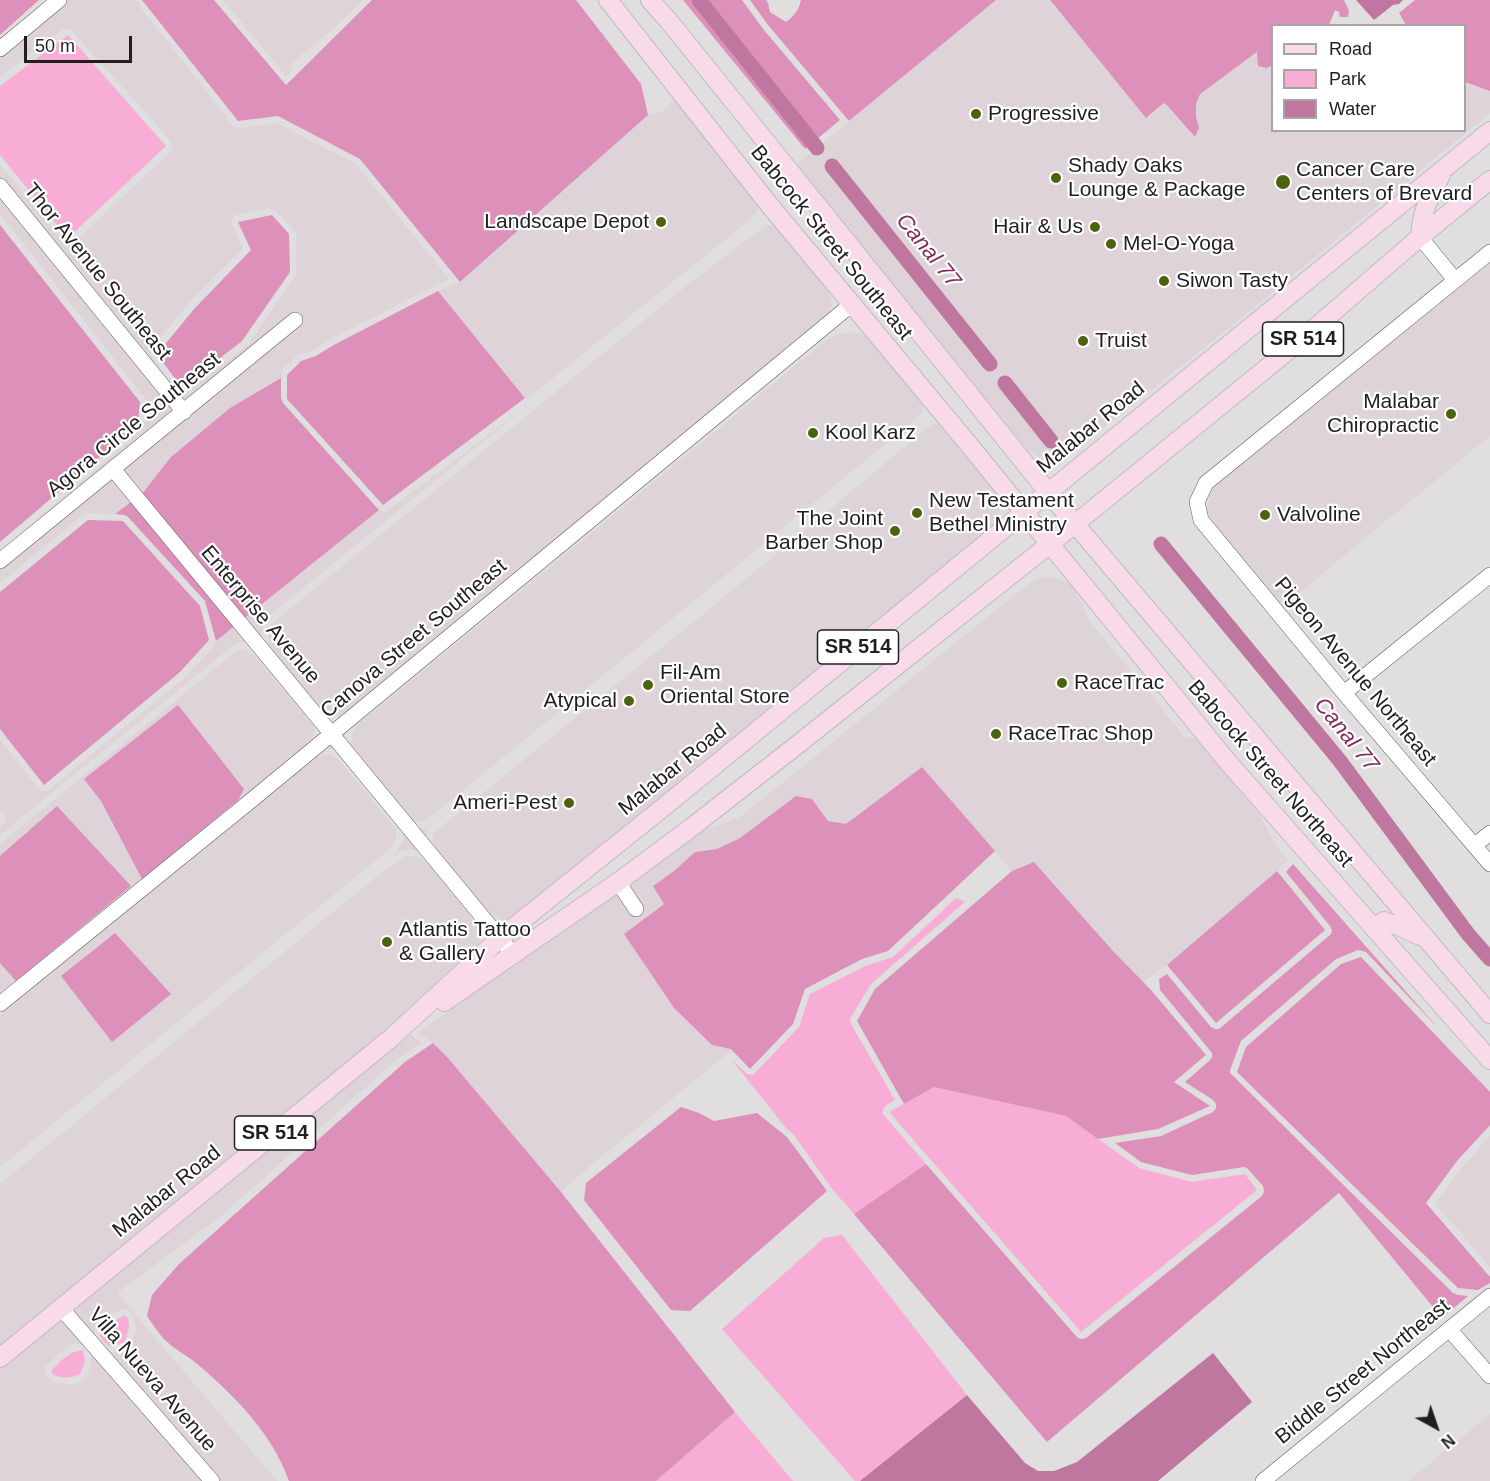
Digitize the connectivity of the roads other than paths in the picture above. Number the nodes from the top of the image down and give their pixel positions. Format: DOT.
graph roads {
  1 [pos="59,0"];
  2 [pos="608,0"];
  3 [pos="650,0"];
  4 [pos="0,49"];
  5 [pos="1490,131"];
  6 [pos="1445,168"];
  7 [pos="1490,180"];
  8 [pos="0,186"];
  9 [pos="1420,237"];
  10 [pos="1490,252"];
  11 [pos="1455,280"];
  12 [pos="852,304"];
  13 [pos="295,320"];
  14 [pos="184,412"];
  15 [pos="113,470"];
  16 [pos="1048,492"];
  17 [pos="1023,512"];
  18 [pos="1075,524"];
  19 [pos="1049,544"];
  20 [pos="0,561"];
  21 [pos="1490,575"];
  22 [pos="1344,693"];
  23 [pos="332,734"];
  24 [pos="692,783"];
  25 [pos="1490,833"];
  26 [pos="1475,845"];
  27 [pos="1490,864"];
  28 [pos="618,882"];
  29 [pos="636,909"];
  30 [pos="1373,927"];
  31 [pos="500,938"];
  32 [pos="1425,938"];
  33 [pos="513,954"];
  34 [pos="0,1004"];
  35 [pos="1490,1014"];
  36 [pos="391,1038"];
  37 [pos="1490,1060"];
  38 [pos="1490,1296"];
  39 [pos="61,1308"];
  40 [pos="1449,1329"];
  41 [pos="0,1358"];
  42 [pos="1490,1376"];
  43 [pos="212,1481"];
  44 [pos="1263,1481"];
  1 -- 4 [label="street"];
  2 -- 12 [label="main road, Babcock Street Southeast"];
  3 -- 16 [label="main road, Babcock Street Southeast"];
  5 -- 6 [label="main road, Malabar Road / SR 514"];
  6 -- 9 [label="main road"];
  6 -- 16 [label="main road, Malabar Road / SR 514"];
  7 -- 9 [label="main road, Malabar Road / SR 514"];
  8 -- 14 [label="street, Thor Avenue Southeast"];
  9 -- 11 [label="street"];
  9 -- 18 [label="main road, Malabar Road / SR 514"];
  10 -- 11 [label="street"];
  11 -- 22 [label="street, Pigeon Avenue Northeast"];
  12 -- 17 [label="main road, Babcock Street Southeast"];
  12 -- 23 [label="street, Canova Street Southeast"];
  13 -- 14 [label="street, Agora Circle Southeast"];
  14 -- 15 [label="street, Agora Circle Southeast"];
  15 -- 20 [label="street, Agora Circle Southeast"];
  15 -- 23 [label="street, Enterprise Avenue"];
  16 -- 17 [label="main road, Malabar Road / SR 514"];
  16 -- 18 [label="main road, Babcock Street Northeast"];
  17 -- 19 [label="main road, Babcock Street Northeast"];
  17 -- 24 [label="main road, Malabar Road / SR 514"];
  18 -- 19 [label="main road, Malabar Road / SR 514"];
  18 -- 32 [label="main road, Babcock Street Northeast"];
  19 -- 28 [label="main road, Malabar Road / SR 514"];
  19 -- 30 [label="main road, Babcock Street Northeast"];
  21 -- 22 [label="street"];
  22 -- 26 [label="street, Pigeon Avenue Northeast"];
  23 -- 31 [label="street, Enterprise Avenue"];
  23 -- 34 [label="street, Canova Street Southeast"];
  24 -- 28 [label="main road"];
  24 -- 31 [label="main road, Malabar Road / SR 514"];
  25 -- 26 [label="street"];
  26 -- 27 [label="street, Pigeon Avenue Northeast"];
  28 -- 29 [label="street"];
  28 -- 33 [label="main road, Malabar Road / SR 514"];
  30 -- 32 [label="main road"];
  30 -- 37 [label="main road, Babcock Street Northeast"];
  31 -- 33 [label="street, Enterprise Avenue"];
  31 -- 36 [label="main road, Malabar Road / SR 514"];
  32 -- 35 [label="main road, Babcock Street Northeast"];
  33 -- 36 [label="main road, Malabar Road / SR 514"];
  36 -- 39 [label="main road, Malabar Road / SR 514"];
  38 -- 40 [label="street, Biddle Street Northeast"];
  39 -- 41 [label="main road, Malabar Road / SR 514"];
  39 -- 43 [label="street, Villa Nueva Avenue"];
  40 -- 42 [label="street"];
  40 -- 44 [label="street, Biddle Street Northeast"];
}
